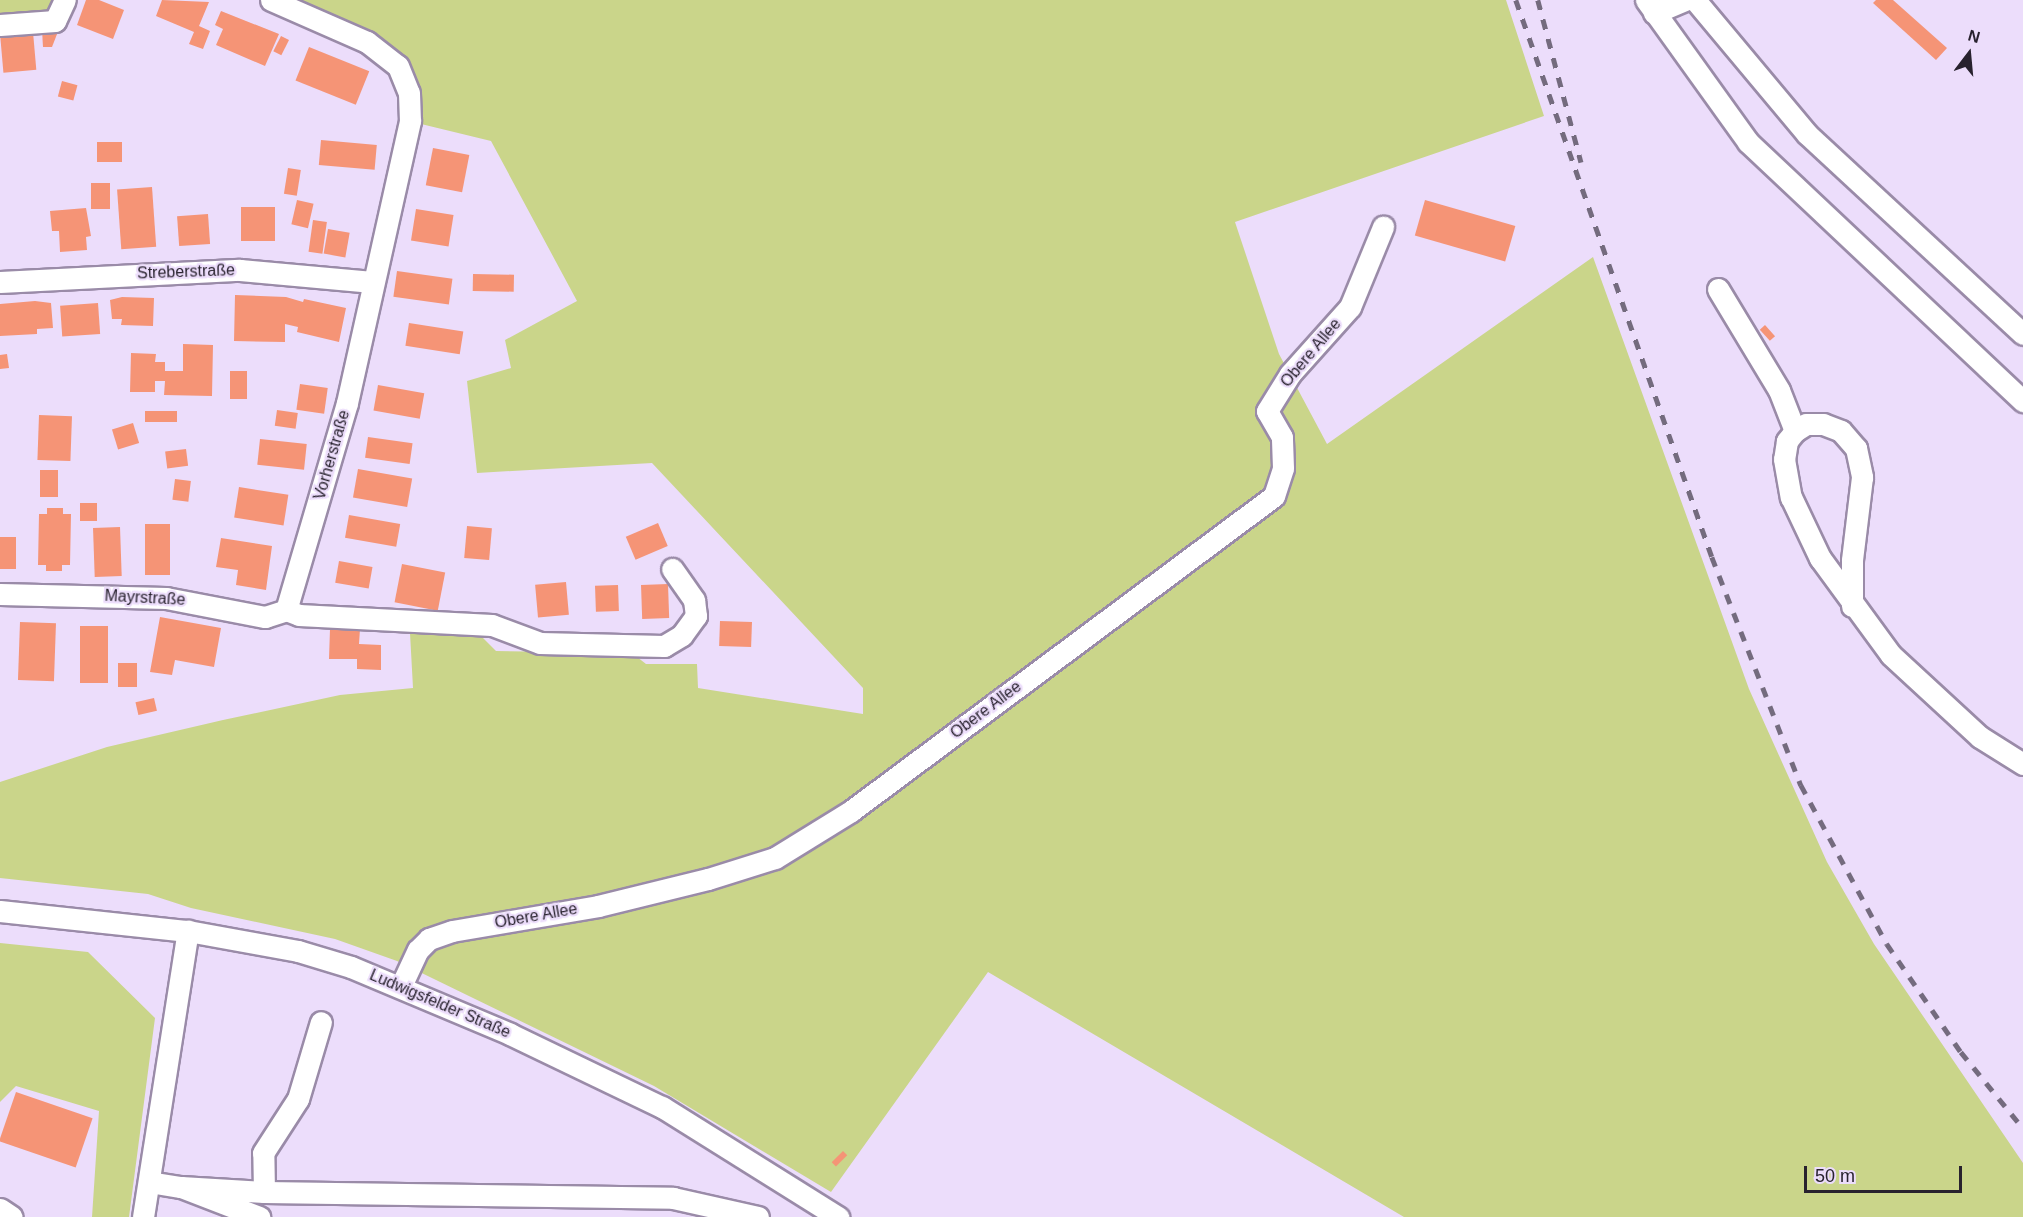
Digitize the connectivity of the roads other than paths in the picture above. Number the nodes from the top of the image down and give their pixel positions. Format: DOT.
graph roads {
  1 [pos="65,0"];
  2 [pos="271,0"];
  3 [pos="1685,0"];
  4 [pos="1695,0"];
  5 [pos="1650,7"];
  6 [pos="0,25"];
  7 [pos="1383,227"];
  8 [pos="0,282"];
  9 [pos="372,282"];
  10 [pos="1718,289"];
  11 [pos="2023,334"];
  12 [pos="2023,401"];
  13 [pos="1795,431"];
  14 [pos="672,569"];
  15 [pos="0,594"];
  16 [pos="1852,606"];
  17 [pos="286,610"];
  18 [pos="2023,764"];
  19 [pos="0,911"];
  20 [pos="188,931"];
  21 [pos="401,986"];
  22 [pos="321,1022"];
  23 [pos="149,1182"];
  24 [pos="181,1187"];
  25 [pos="264,1192"];
  26 [pos="0,1209"];
  27 [pos="12,1217"];
  28 [pos="143,1217"];
  29 [pos="259,1217"];
  30 [pos="758,1217"];
  31 [pos="838,1217"];
  1 -- 6 [label="street"];
  2 -- 9 [label="street, Vorherstraße"];
  3 -- 5 [label="street"];
  4 -- 11 [label="street"];
  5 -- 12 [label="street"];
  7 -- 21 [label="street, Obere Allee"];
  8 -- 9 [label="street, Streberstraße"];
  9 -- 17 [label="street, Vorherstraße"];
  10 -- 13 [label="street"];
  13 -- 16 [label="street"];
  13 -- 16 [label="street"];
  14 -- 17 [label="street"];
  15 -- 17 [label="street, Mayrstraße"];
  16 -- 18 [label="street"];
  19 -- 20 [label="street, Ludwigsfelder Straße"];
  20 -- 21 [label="street, Ludwigsfelder Straße"];
  20 -- 23 [label="street"];
  21 -- 31 [label="street, Ludwigsfelder Straße"];
  22 -- 25 [label="street"];
  23 -- 24 [label="street"];
  23 -- 28 [label="street"];
  24 -- 25 [label="street"];
  24 -- 29 [label="street"];
  25 -- 30 [label="street"];
  26 -- 27 [label="street"];
}
